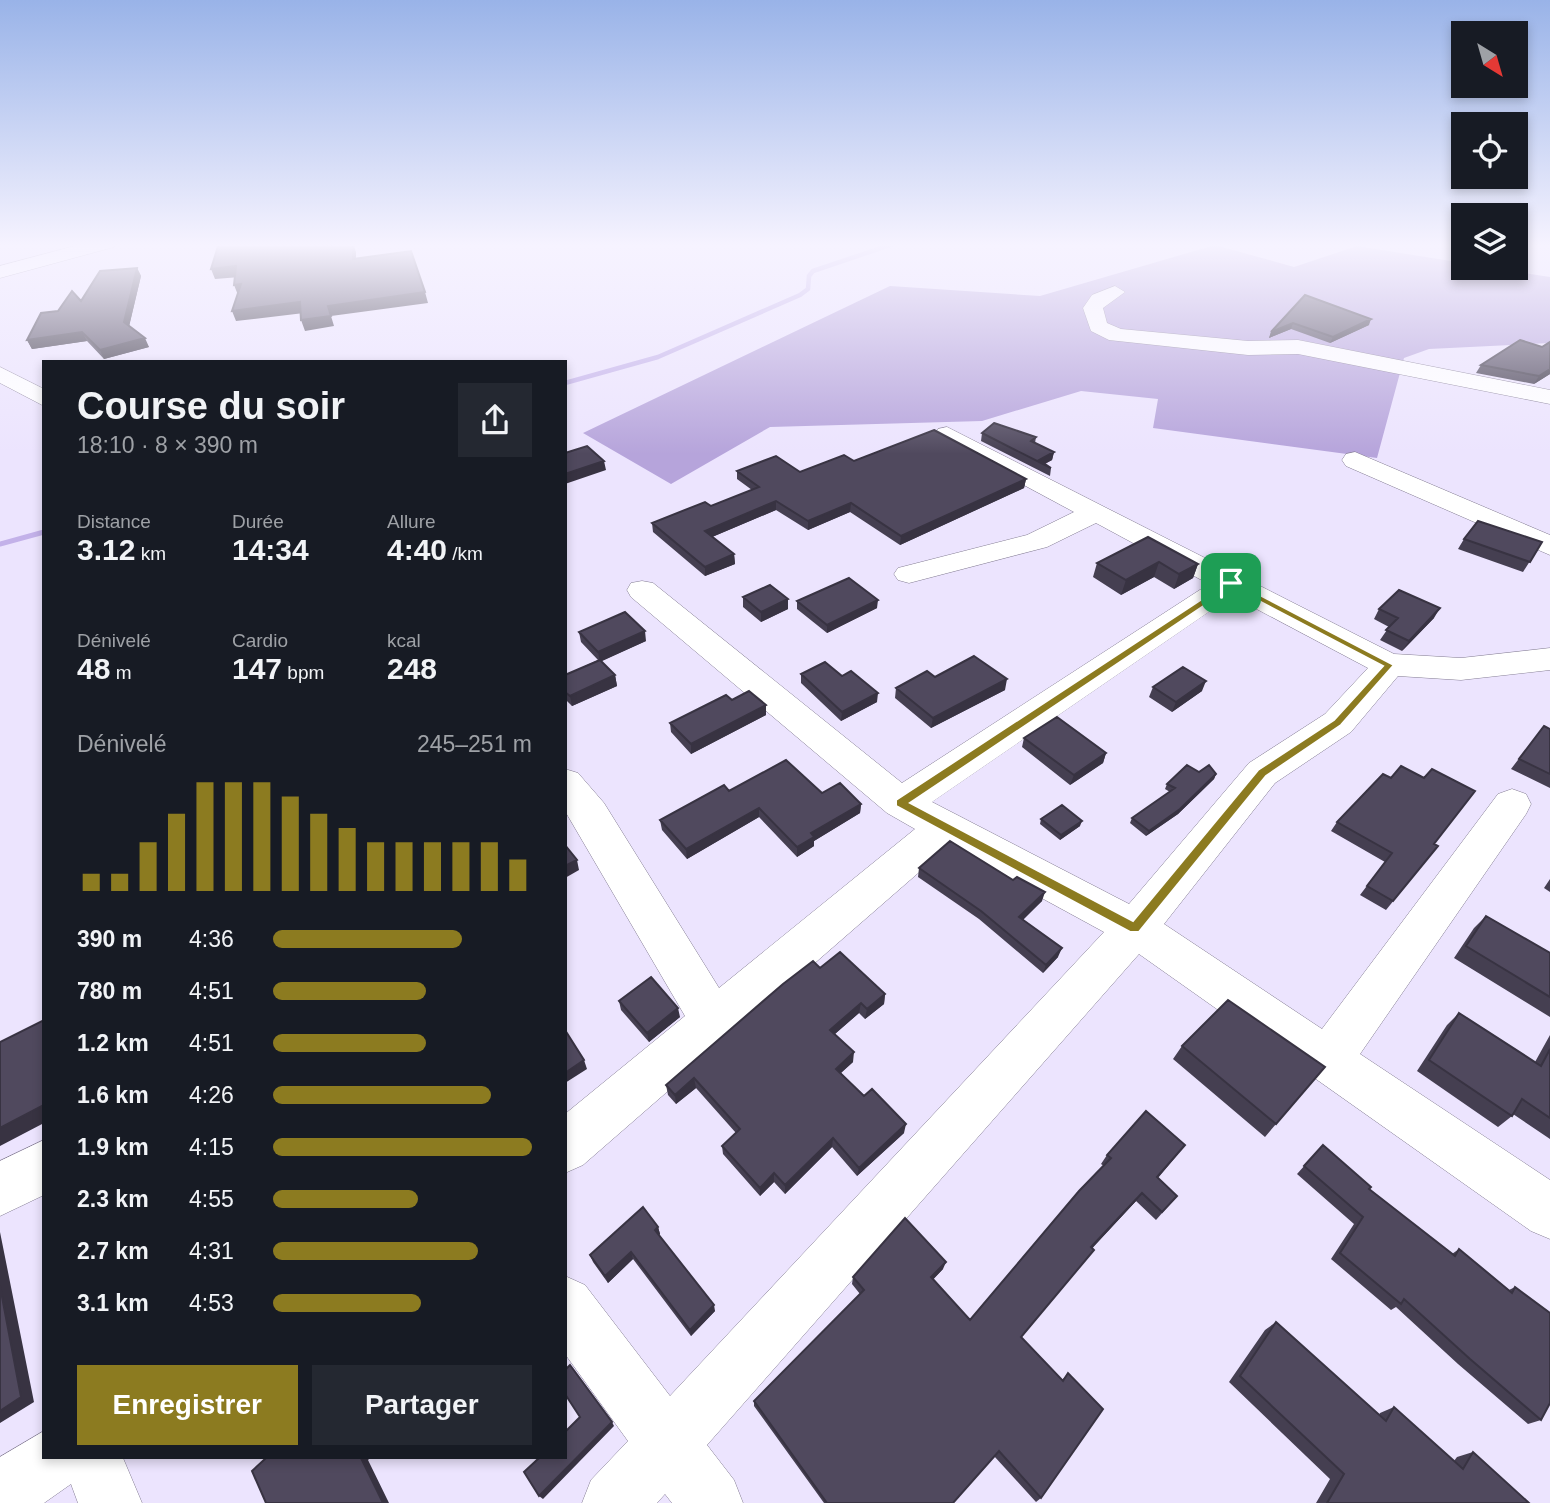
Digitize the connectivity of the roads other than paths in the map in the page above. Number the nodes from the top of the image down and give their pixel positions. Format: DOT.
graph roads {
  1 [pos="1094,313"];
  2 [pos="0,374"];
  3 [pos="1550,397"];
  4 [pos="42,398"];
  5 [pos="947,434"];
  6 [pos="1355,460"];
  7 [pos="1096,512"];
  8 [pos="1550,546"];
  9 [pos="909,574"];
  10 [pos="1231,583"];
  11 [pos="642,590"];
  12 [pos="1550,659"];
  13 [pos="1389,665"];
  14 [pos="567,785"];
  15 [pos="901,803"];
  16 [pos="1512,804"];
  17 [pos="943,828"];
  18 [pos="1135,928"];
  19 [pos="714,1021"];
  20 [pos="1328,1060"];
  21 [pos="567,1145"];
  22 [pos="42,1167"];
  23 [pos="0,1190"];
  24 [pos="1550,1212"];
  25 [pos="567,1308"];
  26 [pos="669,1445"];
  27 [pos="53,1459"];
  28 [pos="92,1459"];
  29 [pos="0,1495"];
  30 [pos="110,1503"];
  31 [pos="614,1503"];
  32 [pos="711,1503"];
  1 -- 3 [label="street"];
  2 -- 4 [label="street"];
  5 -- 7 [label="street"];
  6 -- 8 [label="street"];
  7 -- 9 [label="street"];
  7 -- 10 [label="street"];
  10 -- 13 [label="street"];
  10 -- 15 [label="street"];
  11 -- 15 [label="street"];
  12 -- 13 [label="street"];
  13 -- 18 [label="street"];
  14 -- 19 [label="street"];
  15 -- 17 [label="street"];
  16 -- 20 [label="street"];
  17 -- 18 [label="street"];
  17 -- 19 [label="street"];
  18 -- 20 [label="street"];
  18 -- 26 [label="street"];
  19 -- 21 [label="street"];
  20 -- 24 [label="street"];
  22 -- 23 [label="street"];
  25 -- 26 [label="street"];
  26 -- 31 [label="street"];
  26 -- 32 [label="street"];
  27 -- 29 [label="street"];
  28 -- 30 [label="street"];
}
